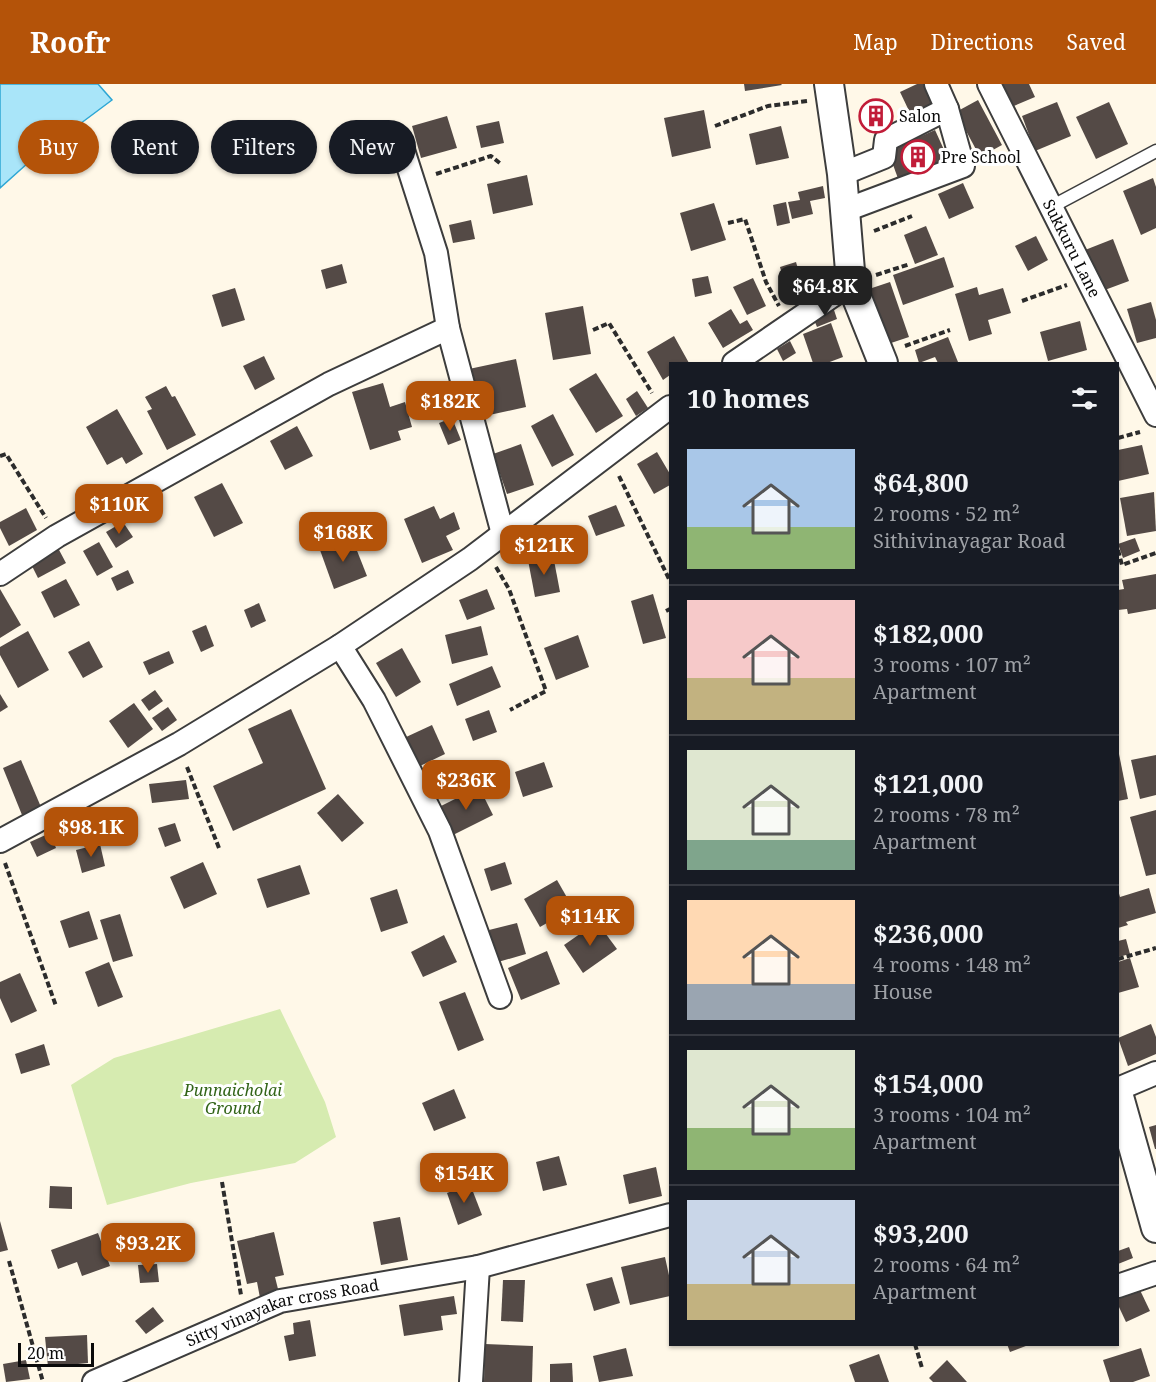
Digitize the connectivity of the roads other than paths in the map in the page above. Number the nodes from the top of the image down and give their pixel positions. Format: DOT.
graph roads {
  1 [pos="936,84"];
  2 [pos="988,84"];
  3 [pos="832,88"];
  4 [pos="947,109"];
  5 [pos="1156,151"];
  6 [pos="410,174"];
  7 [pos="842,174"];
  8 [pos="1051,207"];
  9 [pos="843,211"];
  10 [pos="851,283"];
  11 [pos="448,328"];
  12 [pos="881,359"];
  13 [pos="735,362"];
  14 [pos="667,409"];
  15 [pos="1151,422"];
  16 [pos="503,534"];
  17 [pos="0,574"];
  18 [pos="340,646"];
  19 [pos="2,849"];
  20 [pos="500,998"];
  21 [pos="1156,1073"];
  22 [pos="1119,1091"];
  23 [pos="1119,1095"];
  24 [pos="669,1215"];
  25 [pos="1156,1228"];
  26 [pos="478,1267"];
  27 [pos="1156,1273"];
  28 [pos="1119,1286"];
  29 [pos="94,1382"];
  30 [pos="471,1382"];
  1 -- 4 [label="street"];
  2 -- 8 [label="street, Sukkuru Lane"];
  3 -- 7 [label="street"];
  4 -- 7 [label="street"];
  4 -- 9 [label="street"];
  5 -- 8 [label="lane"];
  6 -- 11 [label="street"];
  7 -- 9 [label="street"];
  8 -- 15 [label="street, Sukkuru Lane"];
  9 -- 10 [label="street"];
  10 -- 12 [label="street"];
  10 -- 13 [label="street"];
  11 -- 16 [label="street"];
  11 -- 17 [label="street"];
  14 -- 16 [label="street"];
  16 -- 18 [label="street"];
  18 -- 19 [label="street"];
  18 -- 20 [label="street"];
  21 -- 22 [label="street"];
  23 -- 25 [label="street"];
  24 -- 26 [label="street, Sitty vinayakar cross Road"];
  26 -- 29 [label="street, Sitty vinayakar cross Road"];
  26 -- 30 [label="street"];
  27 -- 28 [label="street"];
}
